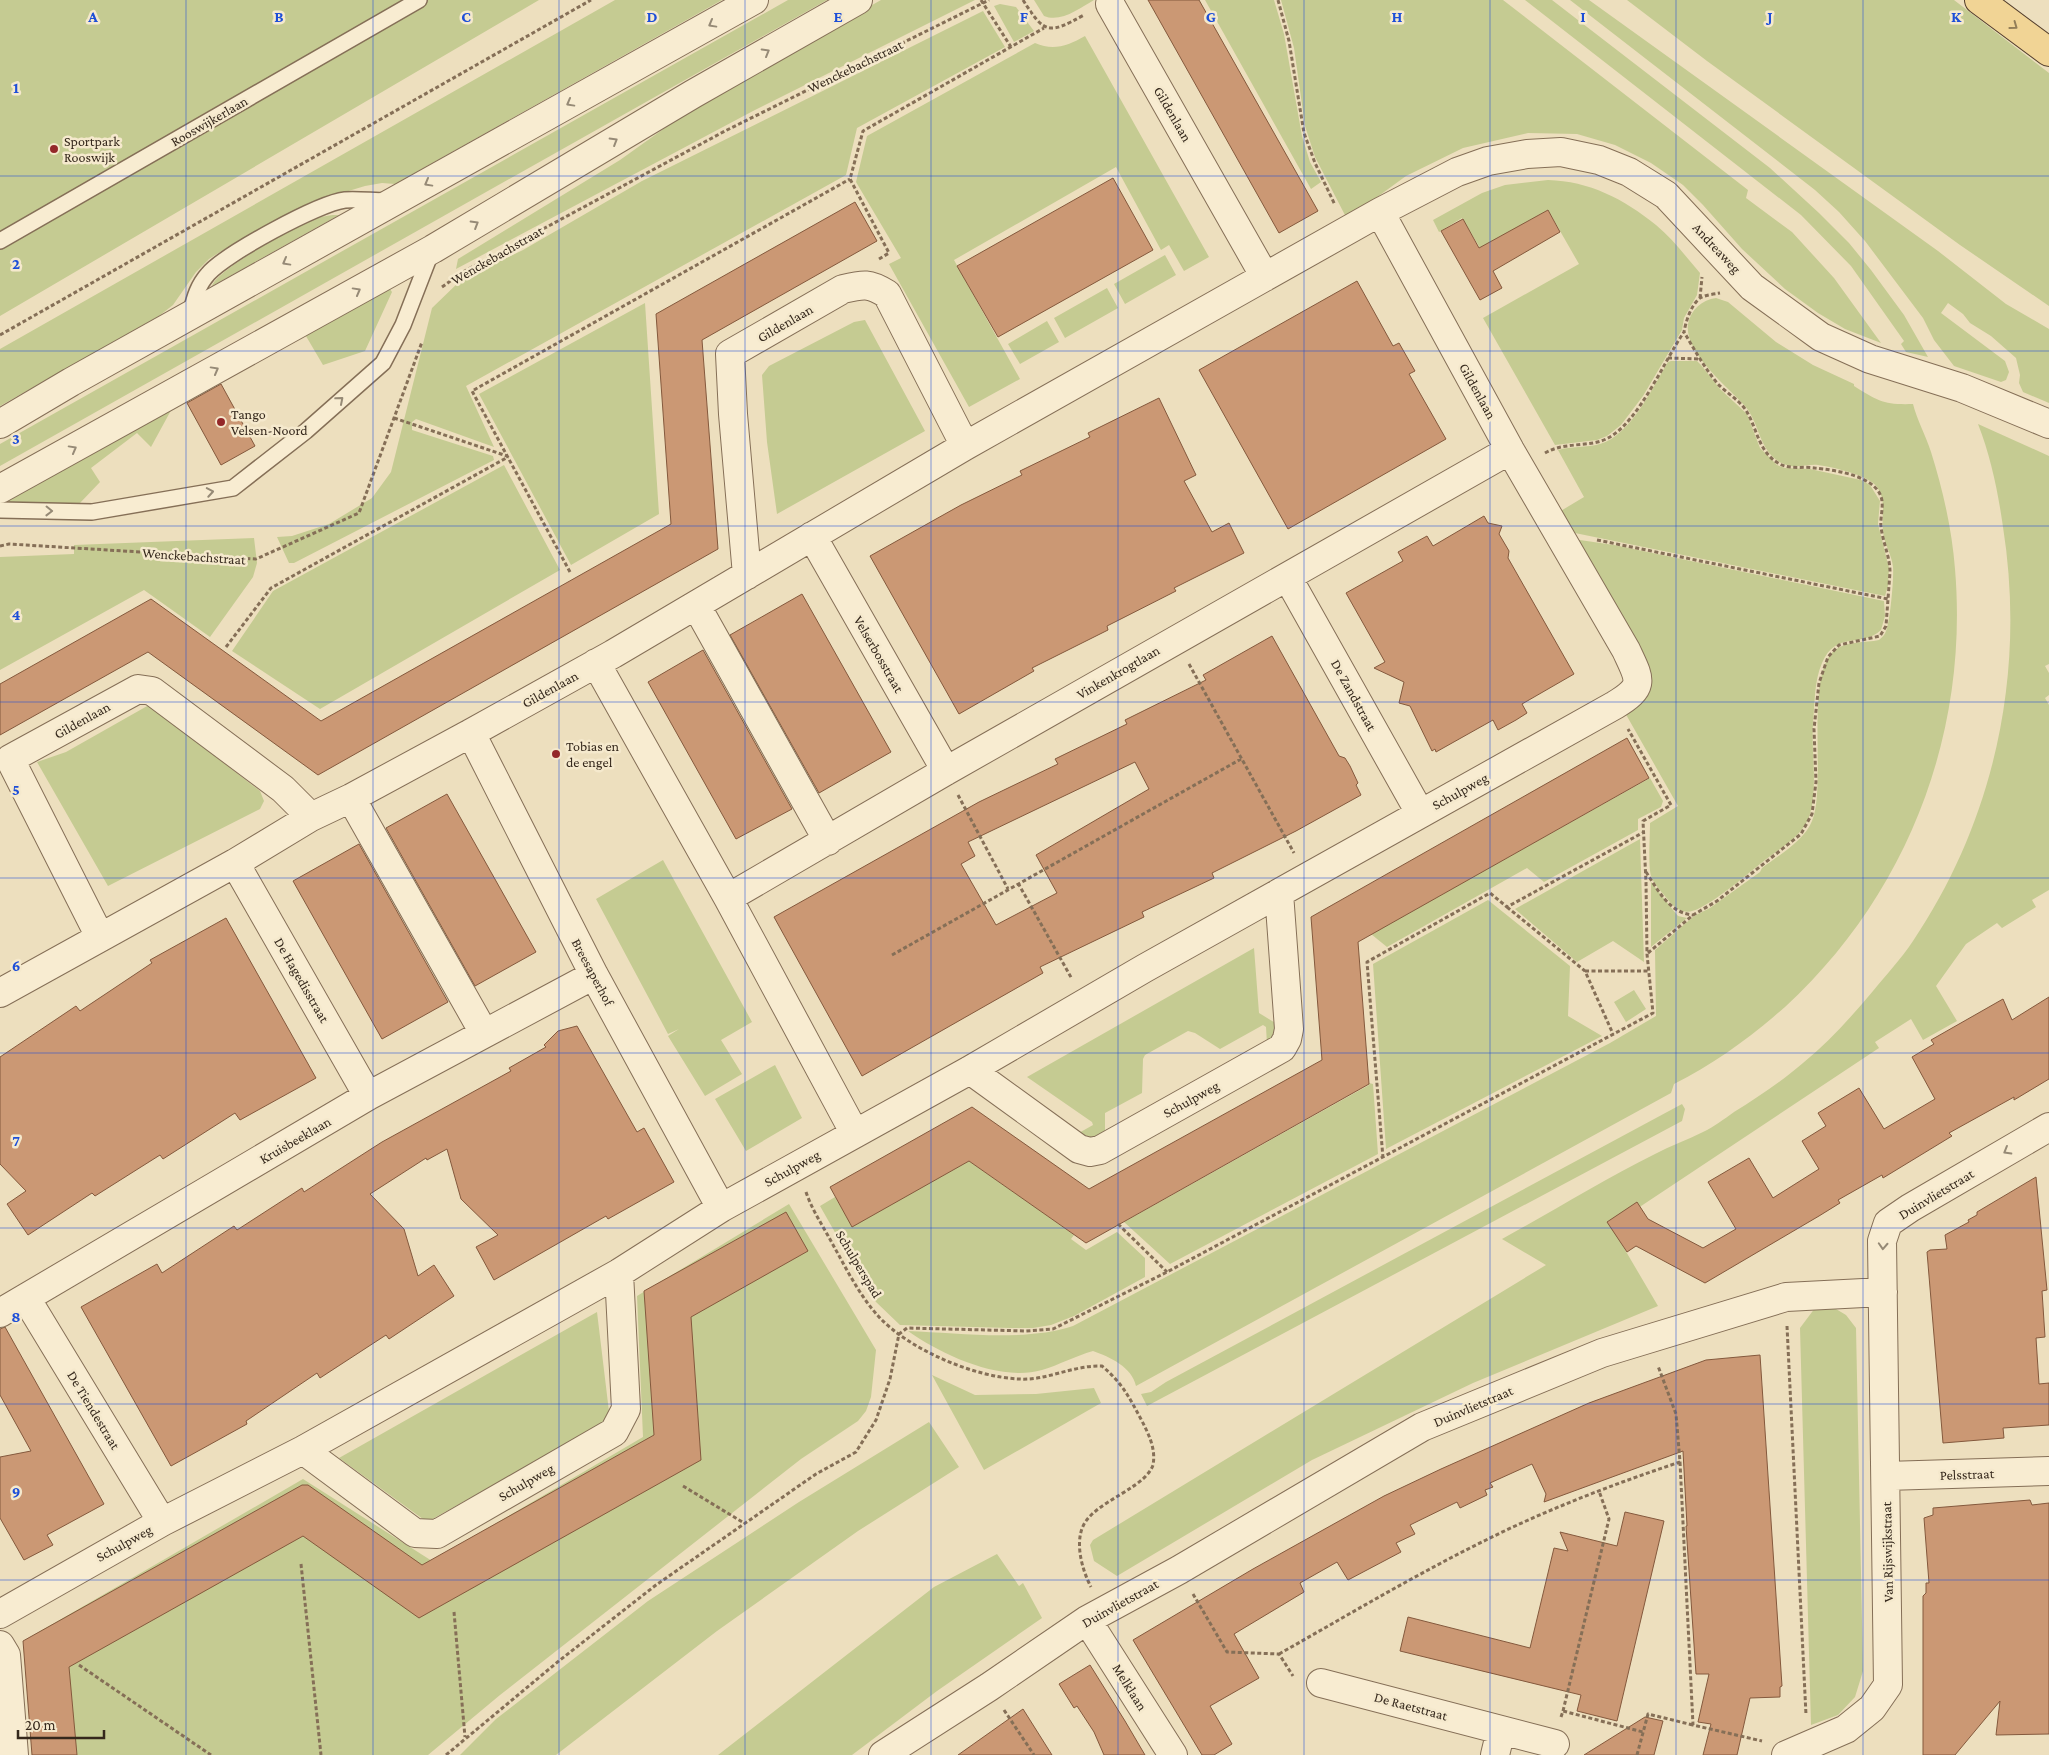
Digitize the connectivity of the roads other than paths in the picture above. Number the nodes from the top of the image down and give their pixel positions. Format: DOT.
graph roads {
  1 [pos="418,0"];
  2 [pos="754,0"];
  3 [pos="858,0"];
  4 [pos="1979,0"];
  5 [pos="1110,4"];
  6 [pos="2049,52"];
  7 [pos="1380,212"];
  8 [pos="0,242"];
  9 [pos="433,249"];
  10 [pos="1265,277"];
  11 [pos="0,424"];
  12 [pos="2049,424"];
  13 [pos="965,446"];
  14 [pos="1516,458"];
  15 [pos="0,489"];
  16 [pos="0,510"];
  17 [pos="812,536"];
  18 [pos="747,575"];
  19 [pos="1288,578"];
  20 [pos="696,605"];
  21 [pos="596,663"];
  22 [pos="1637,685"];
  23 [pos="471,734"];
  24 [pos="946,771"];
  25 [pos="350,798"];
  26 [pos="1420,813"];
  27 [pos="311,817"];
  28 [pos="828,841"];
  29 [pos="236,863"];
  30 [pos="1280,893"];
  31 [pos="728,898"];
  32 [pos="100,937"];
  33 [pos="594,975"];
  34 [pos="0,993"];
  35 [pos="484,1033"];
  36 [pos="970,1070"];
  37 [pos="368,1096"];
  38 [pos="2049,1127"];
  39 [pos="854,1132"];
  40 [pos="721,1208"];
  41 [pos="619,1273"];
  42 [pos="1883,1292"];
  43 [pos="26,1298"];
  44 [pos="0,1313"];
  45 [pos="303,1450"];
  46 [pos="2049,1471"];
  47 [pos="1886,1476"];
  48 [pos="162,1522"];
  49 [pos="0,1614"];
  50 [pos="1096,1615"];
  51 [pos="0,1645"];
  52 [pos="1321,1683"];
  53 [pos="1498,1743"];
  54 [pos="1555,1744"];
  55 [pos="1785,1749"];
  56 [pos="14,1755"];
  57 [pos="883,1755"];
  58 [pos="1173,1755"];
  1 -- 8 [label="lane, Rooswijkerlaan"];
  2 -- 11 [label="street, one-way"];
  9 -- 3 [label="street, one-way"];
  4 -- 6 [label="main road, one-way"];
  5 -- 10 [label="street, Gildenlaan"];
  7 -- 10 [label="street, Gildenlaan"];
  7 -- 12 [label="street, Andreaweg"];
  7 -- 14 [label="street, Gildenlaan"];
  15 -- 9 [label="street, one-way"];
  16 -- 9 [label="lane, one-way"];
  10 -- 13 [label="street, Gildenlaan"];
  13 -- 17 [label="street, Gildenlaan"];
  13 -- 18 [label="street, Gildenlaan"];
  14 -- 19 [label="street, Vinkenkrogtlaan"];
  14 -- 22 [label="street, Gildenlaan"];
  17 -- 18 [label="street, Gildenlaan"];
  17 -- 24 [label="street, Velserbosstraat"];
  18 -- 20 [label="street, Gildenlaan"];
  19 -- 24 [label="street, Vinkenkrogtlaan"];
  19 -- 26 [label="street, De Zandstraat"];
  20 -- 21 [label="street, Gildenlaan"];
  20 -- 28 [label="street"];
  21 -- 23 [label="street, Gildenlaan"];
  21 -- 31 [label="street"];
  22 -- 26 [label="street, Schulpweg"];
  23 -- 25 [label="street, Gildenlaan"];
  23 -- 33 [label="street, Breesaperhof"];
  24 -- 28 [label="street, Vinkenkrogtlaan"];
  25 -- 27 [label="street, Gildenlaan"];
  25 -- 35 [label="street"];
  26 -- 30 [label="street, Schulpweg"];
  27 -- 29 [label="street, Gildenlaan"];
  27 -- 32 [label="street, Gildenlaan"];
  28 -- 31 [label="street, Vinkenkrogtlaan"];
  29 -- 32 [label="street, Gildenlaan"];
  29 -- 37 [label="street, De Hagedisstraat"];
  30 -- 36 [label="street, Schulpweg"];
  30 -- 36 [label="street, Schulpweg"];
  31 -- 39 [label="street"];
  32 -- 34 [label="street, Gildenlaan"];
  33 -- 35 [label="street, Kruisbeeklaan"];
  33 -- 40 [label="street, Breesaperhof"];
  35 -- 37 [label="street, Kruisbeeklaan"];
  36 -- 39 [label="street, Schulpweg"];
  37 -- 43 [label="street, Kruisbeeklaan"];
  38 -- 42 [label="street, Duinvlietstraat, one-way"];
  39 -- 40 [label="street, Schulpweg"];
  40 -- 41 [label="street, Schulpweg"];
  41 -- 45 [label="street, Schulpweg"];
  41 -- 45 [label="street, Schulpweg"];
  42 -- 47 [label="street, Van Rijswijkstraat"];
  42 -- 50 [label="street, Duinvlietstraat"];
  43 -- 44 [label="street, Kruisbeeklaan"];
  43 -- 48 [label="street, De Tiendestraat"];
  45 -- 48 [label="street, Schulpweg"];
  46 -- 47 [label="street, Pelsstraat"];
  47 -- 55 [label="street, Van Rijswijkstraat"];
  48 -- 49 [label="street, Schulpweg"];
  50 -- 57 [label="street, Duinvlietstraat"];
  50 -- 58 [label="street, Melklaan"];
  51 -- 56 [label="street"];
  52 -- 53 [label="street, De Raetstraat"];
  53 -- 54 [label="street, De Raetstraat"];
}
